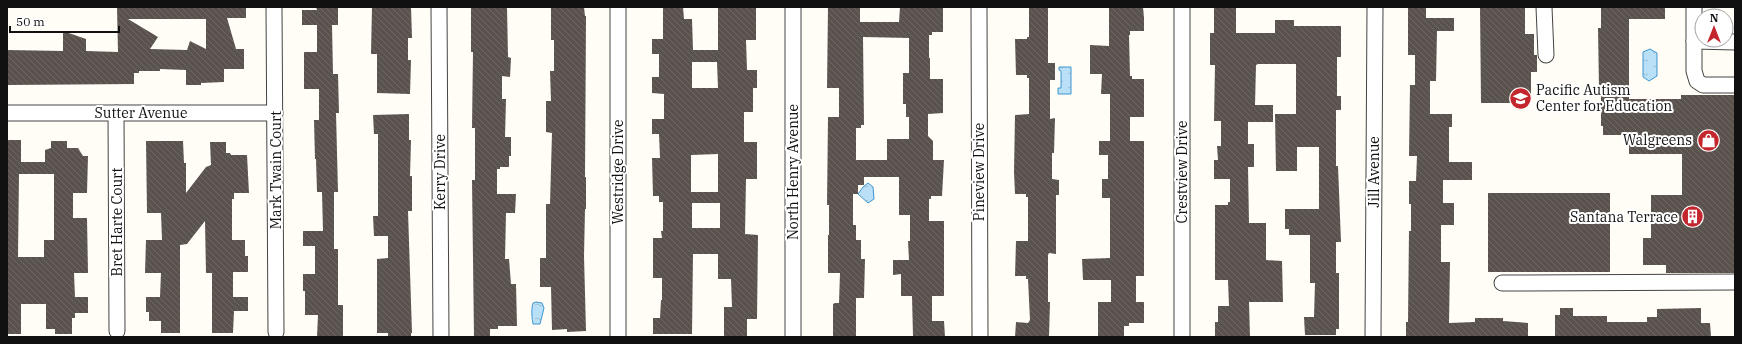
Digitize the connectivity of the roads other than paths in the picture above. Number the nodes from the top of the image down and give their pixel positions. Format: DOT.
graph roads {
  1 [pos="274,7"];
  2 [pos="439,7"];
  3 [pos="618,7"];
  4 [pos="793,7"];
  5 [pos="979,7"];
  6 [pos="1182,7"];
  7 [pos="1375,7"];
  8 [pos="1544,7"];
  9 [pos="1694,48"];
  10 [pos="1546,55"];
  11 [pos="1735,85"];
  12 [pos="7,113"];
  13 [pos="116,113"];
  14 [pos="275,113"];
  15 [pos="1735,282"];
  16 [pos="1502,283"];
  17 [pos="116,331"];
  18 [pos="276,332"];
  19 [pos="441,337"];
  20 [pos="618,337"];
  21 [pos="793,337"];
  22 [pos="980,337"];
  23 [pos="1182,337"];
  24 [pos="1373,337"];
  1 -- 14 [label="street, Mark Twain Court"];
  2 -- 19 [label="street, Kerry Drive"];
  3 -- 20 [label="street, Westridge Drive"];
  4 -- 21 [label="street, North Henry Avenue"];
  5 -- 22 [label="street, Pineview Drive"];
  6 -- 23 [label="street, Crestview Drive"];
  7 -- 24 [label="street, Jill Avenue"];
  8 -- 10 [label="street"];
  9 -- 11 [label="street"];
  12 -- 13 [label="street, Sutter Avenue"];
  13 -- 14 [label="street, Sutter Avenue"];
  13 -- 17 [label="street, Bret Harte Court"];
  14 -- 18 [label="street, Mark Twain Court"];
  15 -- 16 [label="street"];
}
